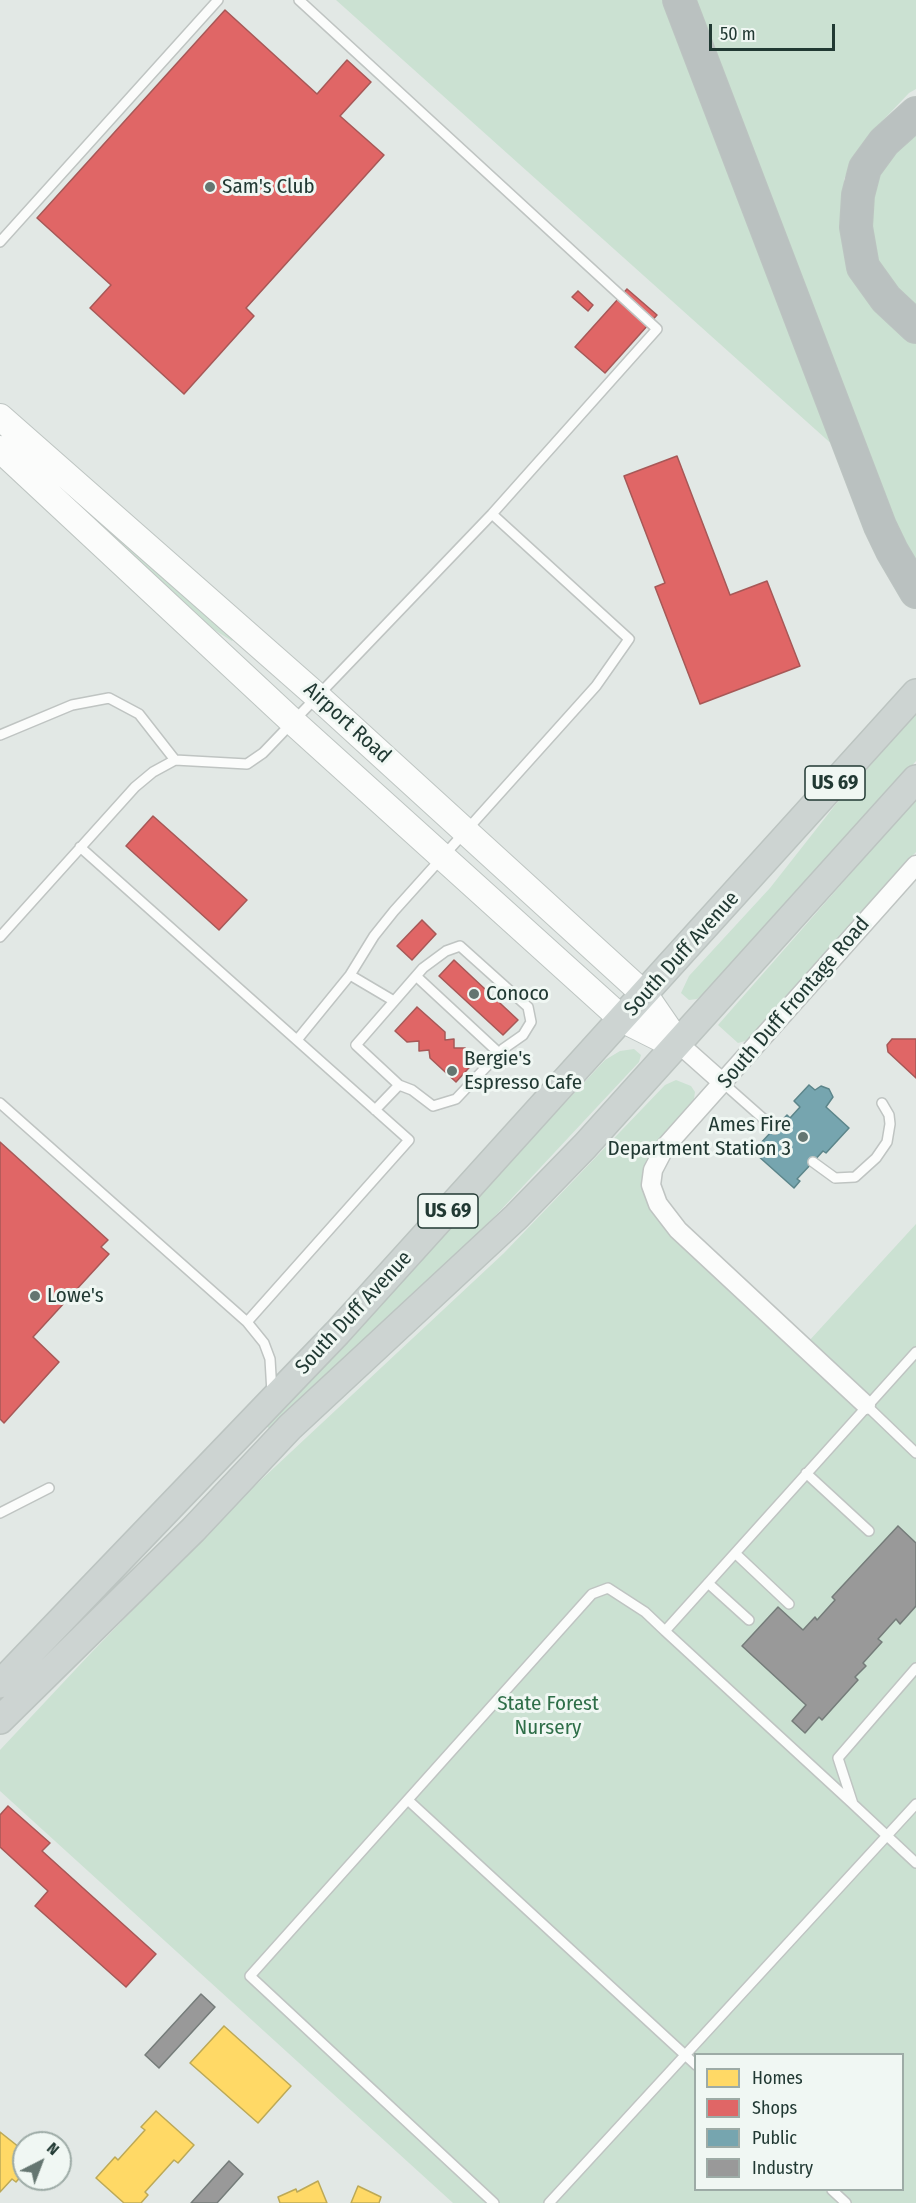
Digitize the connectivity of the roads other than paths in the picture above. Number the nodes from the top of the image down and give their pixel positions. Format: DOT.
graph roads {
  1 [pos="218,0"];
  2 [pos="299,0"];
  3 [pos="680,0"];
  4 [pos="916,113"];
  5 [pos="0,242"];
  6 [pos="916,327"];
  7 [pos="0,417"];
  8 [pos="0,449"];
  9 [pos="492,514"];
  10 [pos="916,592"];
  11 [pos="916,693"];
  12 [pos="317,696"];
  13 [pos="292,721"];
  14 [pos="0,735"];
  15 [pos="175,760"];
  16 [pos="916,779"];
  17 [pos="466,832"];
  18 [pos="80,847"];
  19 [pos="442,857"];
  20 [pos="916,865"];
  21 [pos="0,937"];
  22 [pos="350,975"];
  23 [pos="416,976"];
  24 [pos="645,995"];
  25 [pos="394,1001"];
  26 [pos="622,1019"];
  27 [pos="297,1040"];
  28 [pos="678,1043"];
  29 [pos="499,1053"];
  30 [pos="723,1083"];
  31 [pos="399,1085"];
  32 [pos="0,1103"];
  33 [pos="882,1103"];
  34 [pos="375,1110"];
  35 [pos="775,1129"];
  36 [pos="813,1162"];
  37 [pos="247,1322"];
  38 [pos="916,1352"];
  39 [pos="272,1401"];
  40 [pos="866,1405"];
  41 [pos="916,1453"];
  42 [pos="806,1473"];
  43 [pos="49,1488"];
  44 [pos="0,1513"];
  45 [pos="869,1532"];
  46 [pos="735,1553"];
  47 [pos="708,1583"];
  48 [pos="789,1604"];
  49 [pos="749,1620"];
  50 [pos="665,1631"];
  51 [pos="916,1668"];
  52 [pos="0,1684"];
  53 [pos="0,1720"];
  54 [pos="409,1801"];
  55 [pos="853,1804"];
  56 [pos="916,1804"];
  57 [pos="886,1837"];
  58 [pos="916,1863"];
  59 [pos="685,2055"];
  60 [pos="694,2062"];
  61 [pos="833,2191"];
  62 [pos="494,2203"];
  63 [pos="549,2203"];
  64 [pos="846,2203"];
  1 -- 5 [label="lane"];
  2 -- 9 [label="lane"];
  3 -- 10 [label="highway"];
  4 -- 6 [label="highway"];
  7 -- 12 [label="main road, Airport Road"];
  8 -- 13 [label="main road, Airport Road"];
  9 -- 12 [label="lane"];
  9 -- 17 [label="lane"];
  11 -- 24 [label="main road, South Duff Avenue / US 69"];
  12 -- 13 [label="lane"];
  12 -- 17 [label="main road, Airport Road"];
  13 -- 15 [label="lane"];
  13 -- 19 [label="main road, Airport Road"];
  14 -- 15 [label="lane"];
  15 -- 18 [label="lane"];
  16 -- 28 [label="main road, South Duff Avenue / US 69"];
  17 -- 19 [label="lane"];
  17 -- 24 [label="main road, Airport Road"];
  18 -- 21 [label="lane"];
  18 -- 27 [label="lane"];
  19 -- 22 [label="lane"];
  19 -- 26 [label="main road, Airport Road"];
  20 -- 30 [label="street, South Duff Frontage Road"];
  22 -- 25 [label="lane"];
  22 -- 27 [label="lane"];
  23 -- 25 [label="lane"];
  23 -- 29 [label="lane"];
  23 -- 29 [label="lane"];
  24 -- 26 [label="main road, South Duff Avenue / US 69"];
  24 -- 28 [label="main road, Airport Road"];
  25 -- 31 [label="lane"];
  26 -- 28 [label="main road, Airport Road"];
  26 -- 39 [label="main road, South Duff Avenue / US 69"];
  27 -- 34 [label="lane"];
  28 -- 30 [label="street, Airport Road"];
  28 -- 53 [label="main road, South Duff Avenue / US 69"];
  29 -- 31 [label="lane"];
  30 -- 35 [label="lane"];
  30 -- 40 [label="street, South Duff Frontage Road"];
  31 -- 34 [label="lane"];
  32 -- 37 [label="lane"];
  33 -- 36 [label="lane"];
  34 -- 37 [label="lane"];
  37 -- 39 [label="lane"];
  38 -- 40 [label="lane"];
  39 -- 52 [label="main road, South Duff Avenue / US 69"];
  40 -- 41 [label="lane"];
  40 -- 42 [label="lane"];
  42 -- 45 [label="lane"];
  42 -- 46 [label="lane"];
  43 -- 44 [label="lane"];
  46 -- 47 [label="lane"];
  46 -- 48 [label="lane"];
  47 -- 49 [label="lane"];
  47 -- 50 [label="lane"];
  50 -- 54 [label="lane"];
  50 -- 55 [label="lane"];
  51 -- 55 [label="lane"];
  54 -- 59 [label="lane"];
  54 -- 62 [label="lane"];
  55 -- 57 [label="lane"];
  56 -- 57 [label="lane"];
  57 -- 58 [label="lane"];
  57 -- 59 [label="lane"];
  59 -- 60 [label="lane"];
  59 -- 63 [label="lane"];
  61 -- 64 [label="lane"];
}
